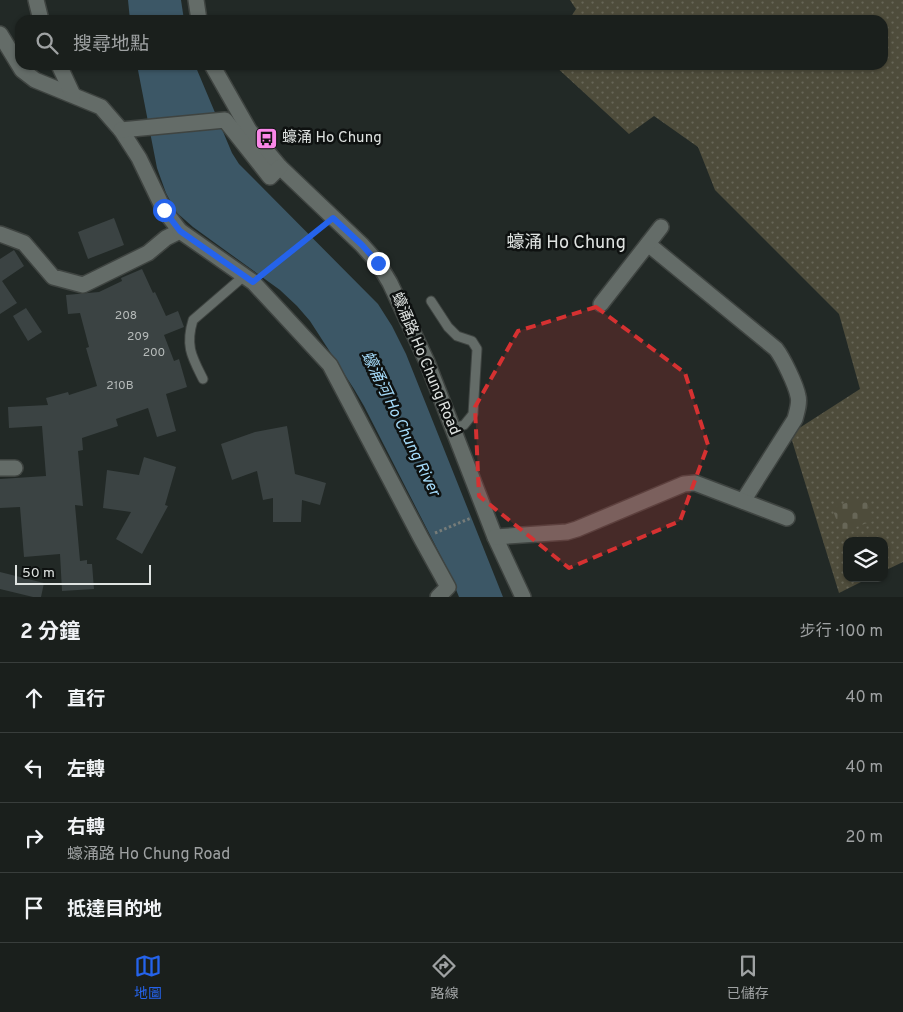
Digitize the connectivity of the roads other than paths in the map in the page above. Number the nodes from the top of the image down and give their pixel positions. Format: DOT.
graph roads {
  1 [pos="36,0"];
  2 [pos="196,0"];
  3 [pos="39,15"];
  4 [pos="198,15"];
  5 [pos="0,34"];
  6 [pos="15,59"];
  7 [pos="22,70"];
  8 [pos="61,70"];
  9 [pos="215,70"];
  10 [pos="73,95"];
  11 [pos="121,130"];
  12 [pos="280,167"];
  13 [pos="662,227"];
  14 [pos="180,231"];
  15 [pos="0,234"];
  16 [pos="648,244"];
  17 [pos="248,279"];
  18 [pos="430,301"];
  19 [pos="601,304"];
  20 [pos="202,379"];
  21 [pos="452,428"];
  22 [pos="0,468"];
  23 [pos="15,468"];
  24 [pos="743,501"];
  25 [pos="787,518"];
  26 [pos="495,537"];
  27 [pos="438,597"];
  28 [pos="523,597"];
  1 -- 3 [label="street"];
  2 -- 4 [label="street"];
  5 -- 6 [label="street"];
  7 -- 10 [label="street"];
  8 -- 10 [label="street"];
  9 -- 12 [label="street, 蠔涌路 Ho Chung Road"];
  10 -- 11 [label="street"];
  11 -- 12 [label="street"];
  11 -- 14 [label="street"];
  12 -- 21 [label="street, 蠔涌路 Ho Chung Road"];
  13 -- 16 [label="street"];
  14 -- 15 [label="street"];
  14 -- 17 [label="street"];
  16 -- 19 [label="street"];
  16 -- 24 [label="street"];
  17 -- 20 [label="lane"];
  17 -- 27 [label="street"];
  18 -- 21 [label="lane"];
  21 -- 26 [label="street, 蠔涌路 Ho Chung Road"];
  22 -- 23 [label="street"];
  24 -- 25 [label="street"];
  24 -- 26 [label="street"];
  26 -- 28 [label="street, 蠔涌路 Ho Chung Road"];
}
